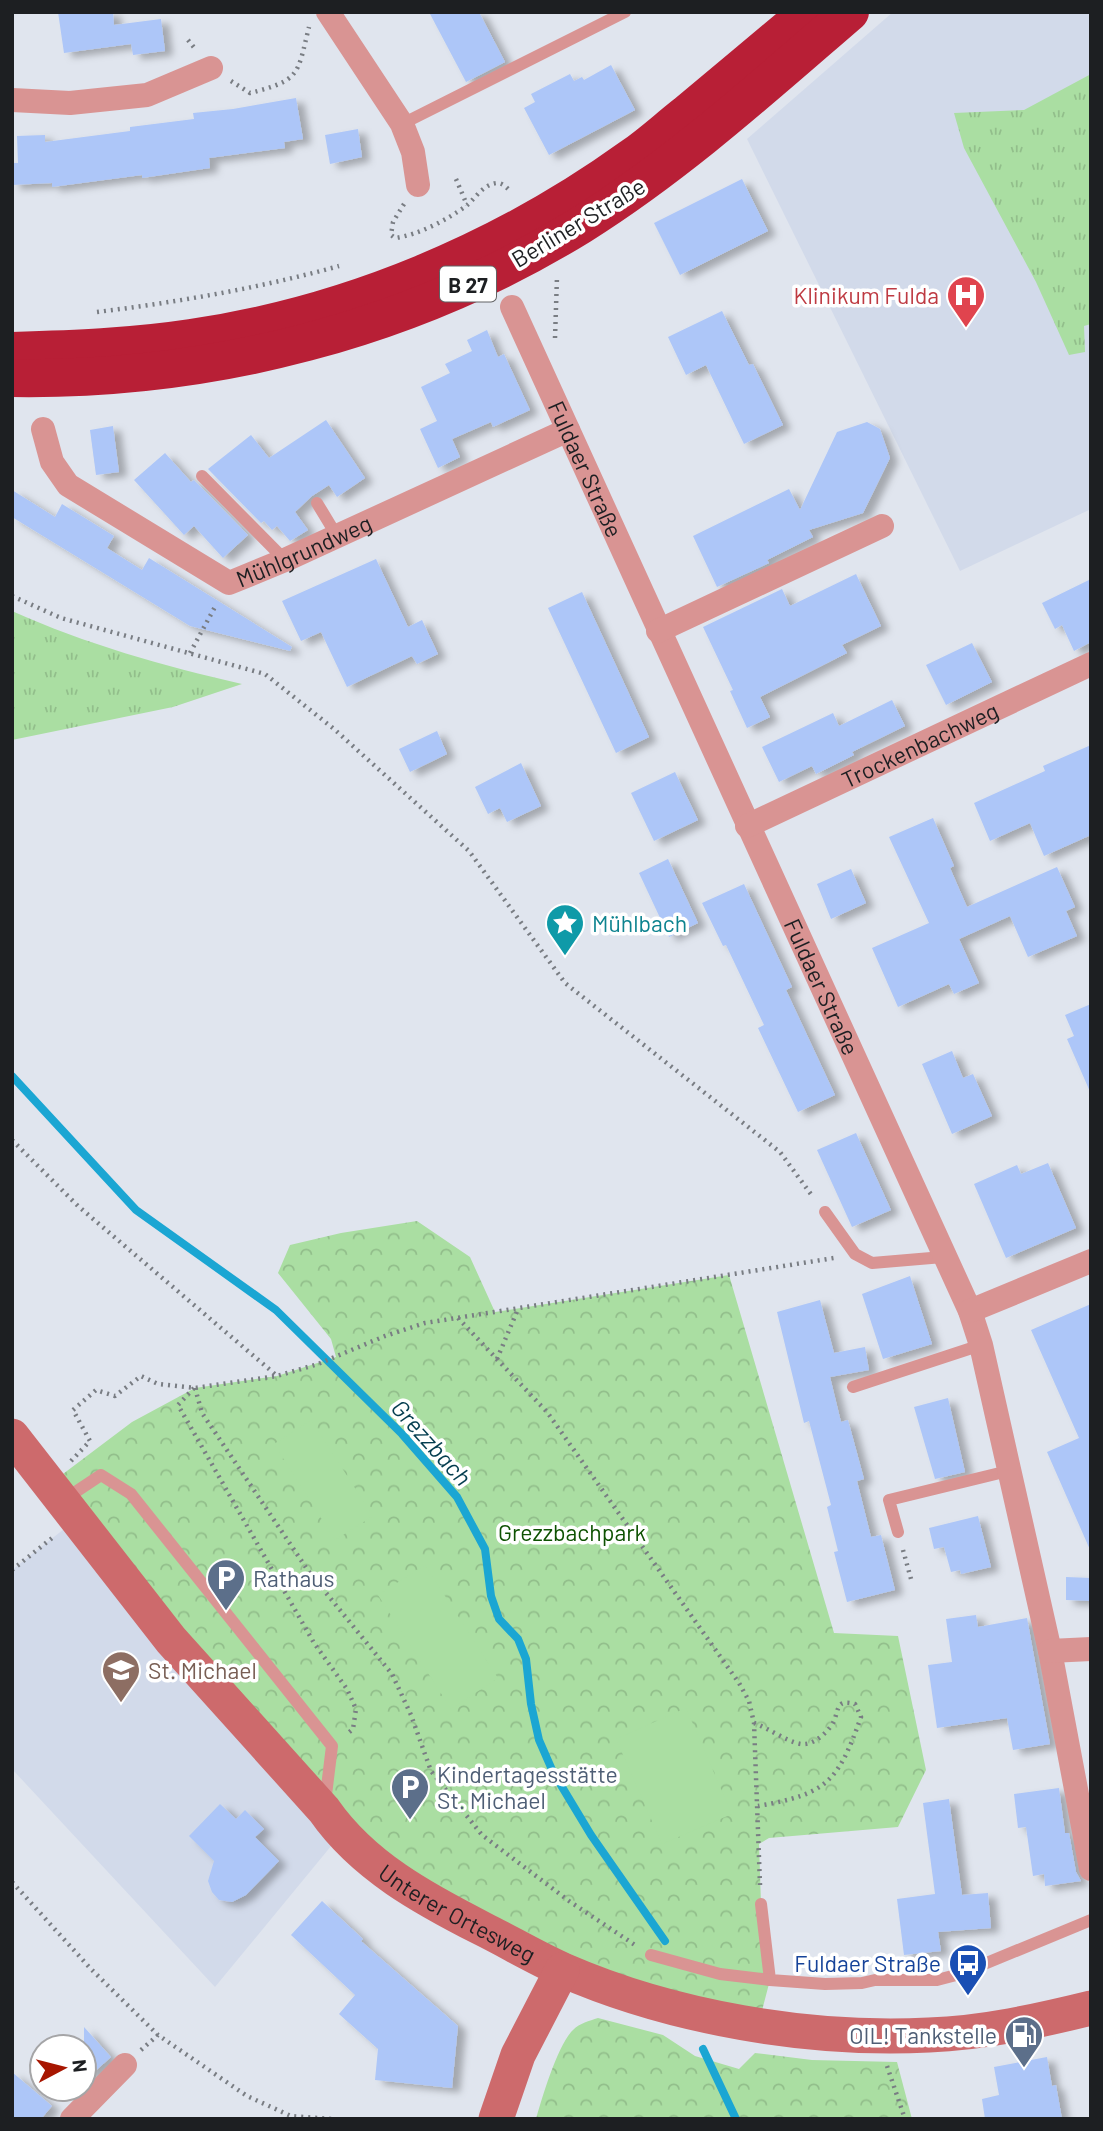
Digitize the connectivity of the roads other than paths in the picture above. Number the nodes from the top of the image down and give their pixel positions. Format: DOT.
graph roads {
  1 [pos="625,12"];
  2 [pos="808,12"];
  3 [pos="850,12"];
  4 [pos="319,18"];
  5 [pos="211,68"];
  6 [pos="12,100"];
  7 [pos="402,124"];
  8 [pos="418,185"];
  9 [pos="512,307"];
  10 [pos="12,351"];
  11 [pos="12,378"];
  12 [pos="43,429"];
  13 [pos="568,430"];
  14 [pos="202,477"];
  15 [pos="317,503"];
  16 [pos="882,526"];
  17 [pos="337,536"];
  18 [pos="285,560"];
  19 [pos="658,631"];
  20 [pos="1091,664"];
  21 [pos="747,826"];
  22 [pos="825,1212"];
  23 [pos="943,1257"];
  24 [pos="1091,1261"];
  25 [pos="970,1311"];
  26 [pos="981,1345"];
  27 [pos="853,1387"];
  28 [pos="12,1436"];
  29 [pos="1008,1471"];
  30 [pos="64,1500"];
  31 [pos="898,1532"];
  32 [pos="1091,1649"];
  33 [pos="1050,1651"];
  34 [pos="324,1810"];
  35 [pos="1091,1869"];
  36 [pos="761,1904"];
  37 [pos="1091,1920"];
  38 [pos="651,1955"];
  39 [pos="562,1969"];
  40 [pos="770,1980"];
  41 [pos="1091,2008"];
  42 [pos="125,2065"];
  43 [pos="72,2119"];
  44 [pos="496,2119"];
  1 -- 7 [label="lane"];
  2 -- 10 [label="highway, Berliner Straße / B 27"];
  3 -- 11 [label="highway, Berliner Straße / B 27"];
  4 -- 7 [label="street"];
  5 -- 6 [label="street"];
  7 -- 8 [label="street"];
  9 -- 13 [label="street, Fuldaer Straße"];
  12 -- 18 [label="street, Mühlgrundweg"];
  13 -- 17 [label="street, Mühlgrundweg"];
  13 -- 19 [label="street, Fuldaer Straße"];
  14 -- 18 [label="lane"];
  15 -- 17 [label="lane"];
  16 -- 19 [label="street"];
  17 -- 18 [label="street, Mühlgrundweg"];
  19 -- 21 [label="street, Fuldaer Straße"];
  20 -- 21 [label="street, Trockenbachweg"];
  21 -- 23 [label="street, Fuldaer Straße"];
  22 -- 23 [label="lane"];
  23 -- 25 [label="street, Fuldaer Straße"];
  24 -- 25 [label="street"];
  25 -- 26 [label="street, Fuldaer Straße"];
  26 -- 27 [label="lane"];
  26 -- 29 [label="street, Fuldaer Straße"];
  28 -- 30 [label="main road, Unterer Ortesweg"];
  29 -- 31 [label="lane"];
  29 -- 33 [label="street, Fuldaer Straße"];
  30 -- 34 [label="main road, Unterer Ortesweg"];
  30 -- 34 [label="lane"];
  32 -- 33 [label="street"];
  33 -- 35 [label="street, Fuldaer Straße"];
  34 -- 39 [label="main road, Unterer Ortesweg"];
  36 -- 40 [label="lane"];
  37 -- 40 [label="lane"];
  38 -- 40 [label="lane"];
  39 -- 41 [label="main road, Unterer Ortesweg"];
  39 -- 44 [label="main road"];
  42 -- 43 [label="street"];
}
